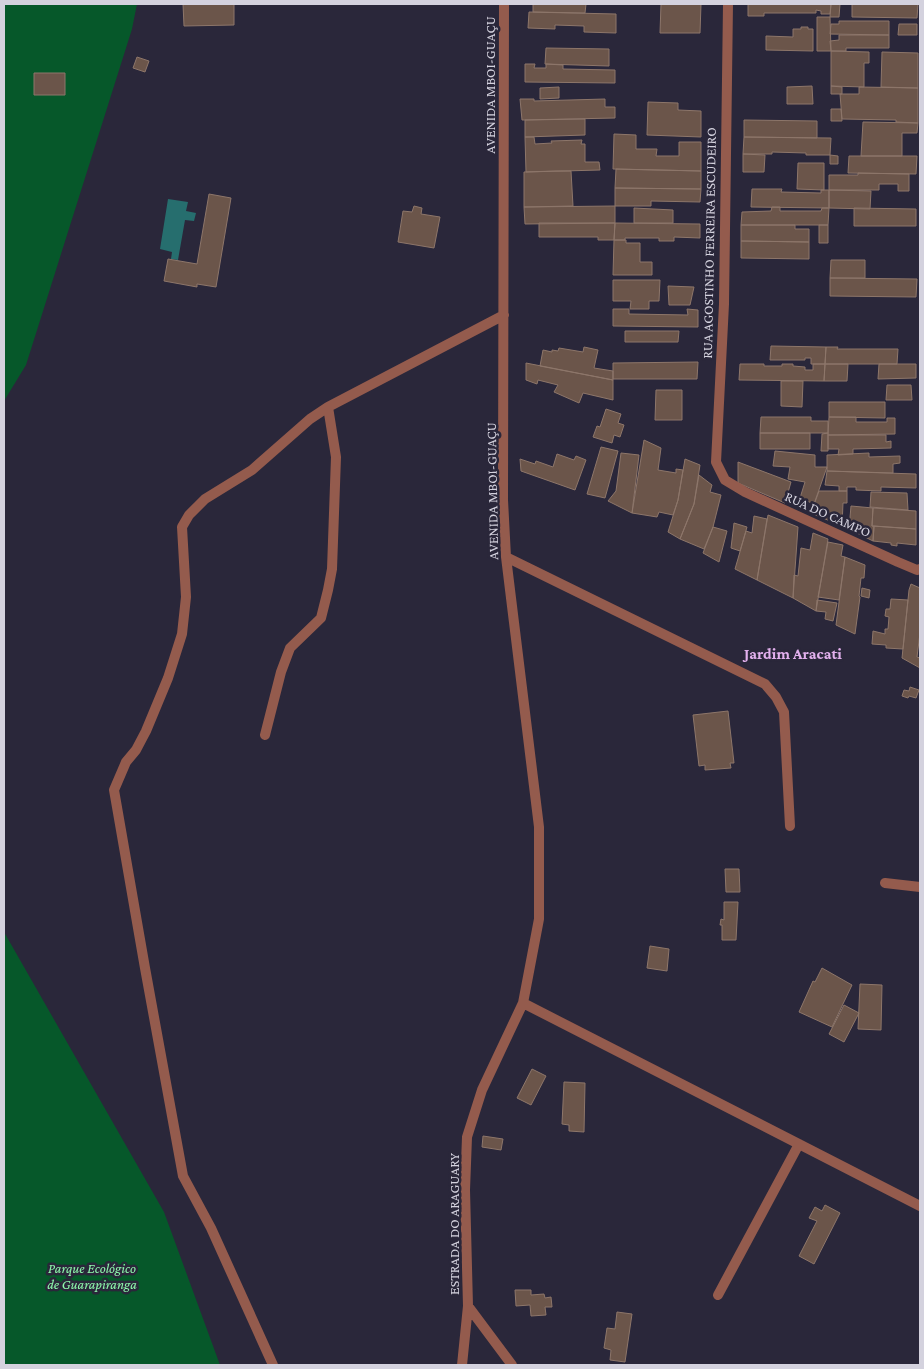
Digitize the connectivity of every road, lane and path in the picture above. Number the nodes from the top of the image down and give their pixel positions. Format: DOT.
graph roads {
  1 [pos="504,4"];
  2 [pos="728,4"];
  3 [pos="504,315"];
  4 [pos="328,407"];
  5 [pos="725,480"];
  6 [pos="506,557"];
  7 [pos="920,569"];
  8 [pos="265,734"];
  9 [pos="790,826"];
  10 [pos="885,882"];
  11 [pos="920,887"];
  12 [pos="523,1003"];
  13 [pos="799,1144"];
  14 [pos="920,1206"];
  15 [pos="718,1295"];
  16 [pos="468,1306"];
  17 [pos="273,1365"];
  18 [pos="462,1365"];
  19 [pos="512,1365"];
  1 -- 3 [label="street, AVENIDA MBOI-GUAÇU"];
  2 -- 5 [label="street, RUA AGOSTINHO FERREIRA ESCUDEIRO"];
  3 -- 4 [label="street"];
  3 -- 6 [label="street, AVENIDA MBOI-GUAÇU"];
  4 -- 8 [label="street"];
  4 -- 17 [label="street"];
  5 -- 7 [label="street, RUA DO CAMPO"];
  6 -- 9 [label="street"];
  6 -- 12 [label="street, AVENIDA MBOI-GUAÇU"];
  10 -- 11 [label="street"];
  12 -- 13 [label="street"];
  12 -- 16 [label="street, ESTRADA DO ARAGUARY"];
  13 -- 14 [label="street"];
  13 -- 15 [label="street"];
  16 -- 18 [label="street, ESTRADA DO ARAGUARY"];
  16 -- 19 [label="street"];
}
